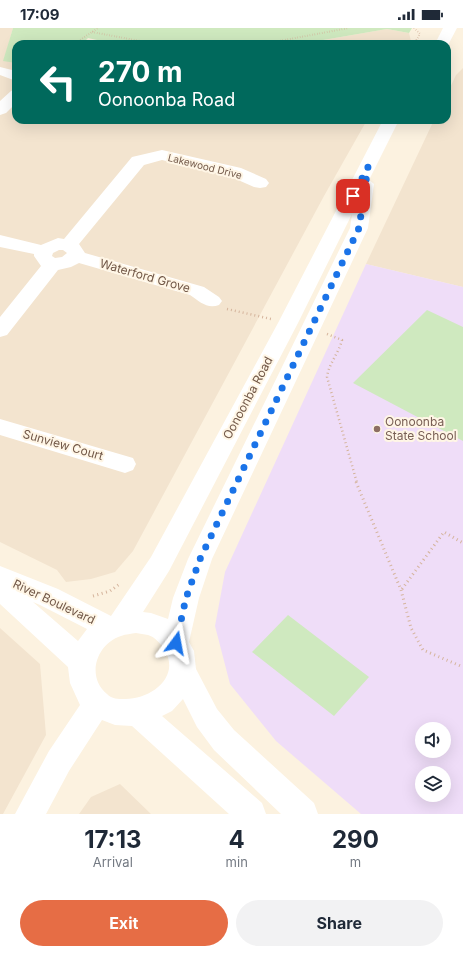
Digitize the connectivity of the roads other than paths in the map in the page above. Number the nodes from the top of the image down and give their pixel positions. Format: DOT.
graph roads {
  1 [pos="450,28"];
  2 [pos="444,40"];
  3 [pos="0,71"];
  4 [pos="12,75"];
  5 [pos="12,98"];
  6 [pos="0,110"];
  7 [pos="389,124"];
  8 [pos="368,167"];
  9 [pos="260,183"];
  10 [pos="0,241"];
  11 [pos="72,251"];
  12 [pos="48,258"];
  13 [pos="212,301"];
  14 [pos="0,330"];
  15 [pos="0,427"];
  16 [pos="125,464"];
  17 [pos="0,577"];
  18 [pos="0,588"];
  19 [pos="114,626"];
  20 [pos="176,643"];
  21 [pos="82,662"];
  22 [pos="182,670"];
  23 [pos="97,704"];
  24 [pos="138,713"];
  25 [pos="30,814"];
  26 [pos="251,814"];
  27 [pos="303,814"];
  1 -- 2 [label="street"];
  3 -- 4 [label="street"];
  5 -- 6 [label="street"];
  7 -- 8 [label="street, Oonoonba Road"];
  8 -- 19 [label="street, Oonoonba Road"];
  8 -- 20 [label="street, Oonoonba Road"];
  9 -- 11 [label="street, Lakewood Drive"];
  10 -- 12 [label="street"];
  11 -- 12 [label="street"];
  11 -- 13 [label="street, Waterford Grove"];
  12 -- 14 [label="street"];
  15 -- 16 [label="street, Sunview Court"];
  17 -- 19 [label="street, River Boulevard"];
  18 -- 21 [label="street, River Boulevard"];
  19 -- 20 [label="street"];
  19 -- 21 [label="street"];
  20 -- 22 [label="street"];
  21 -- 23 [label="street"];
  22 -- 24 [label="street"];
  22 -- 27 [label="street"];
  23 -- 24 [label="street"];
  23 -- 25 [label="street"];
  24 -- 26 [label="street"];
}
